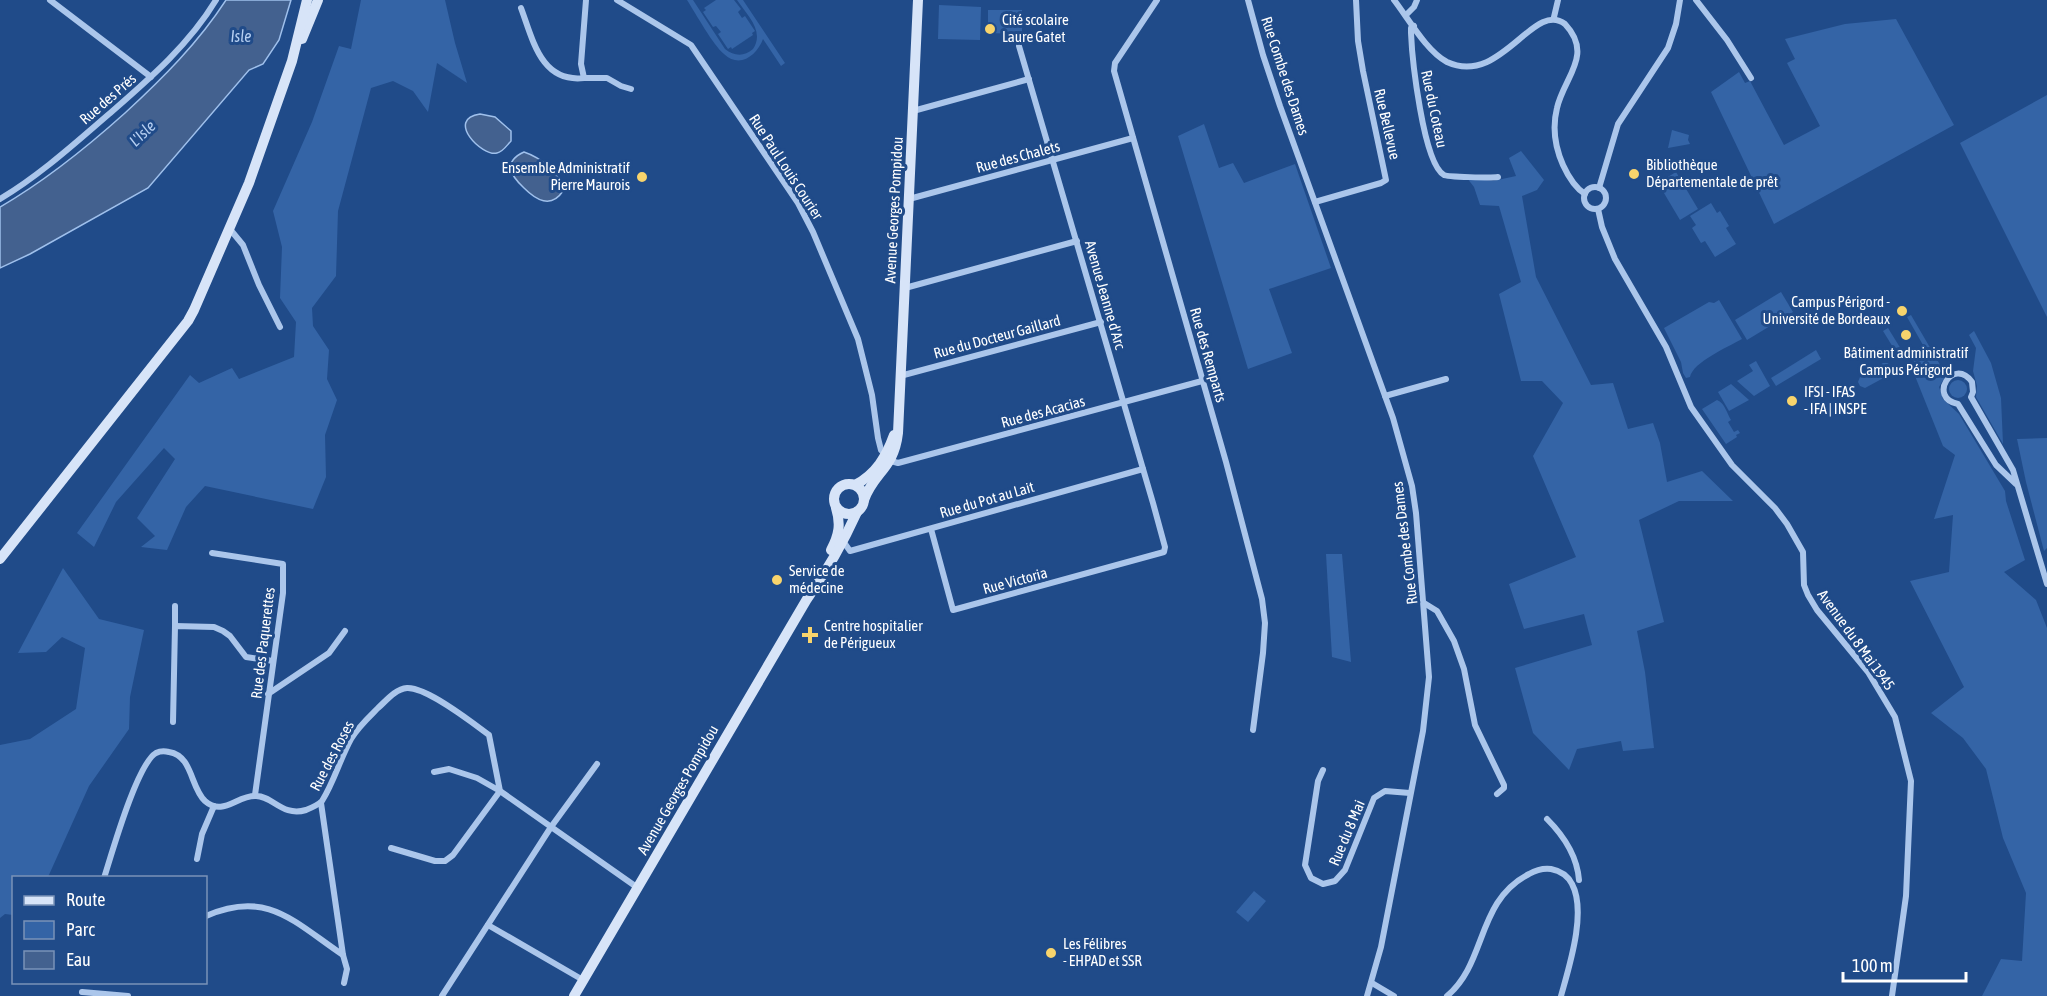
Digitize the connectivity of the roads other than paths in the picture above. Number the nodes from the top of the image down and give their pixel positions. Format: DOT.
graph roads {
  1 [pos="50,0"];
  2 [pos="216,0"];
  3 [pos="307,0"];
  4 [pos="318,0"];
  5 [pos="585,0"];
  6 [pos="617,0"];
  7 [pos="918,0"];
  8 [pos="1157,0"];
  9 [pos="1248,0"];
  10 [pos="1356,0"];
  11 [pos="1394,0"];
  12 [pos="1417,0"];
  13 [pos="1558,0"];
  14 [pos="1680,0"];
  15 [pos="1696,0"];
  16 [pos="521,8"];
  17 [pos="1406,15"];
  18 [pos="1554,17"];
  19 [pos="1414,26"];
  20 [pos="1019,46"];
  21 [pos="292,61"];
  22 [pos="151,77"];
  23 [pos="584,78"];
  24 [pos="1751,78"];
  25 [pos="1029,79"];
  26 [pos="631,89"];
  27 [pos="913,111"];
  28 [pos="1133,138"];
  29 [pos="1054,159"];
  30 [pos="1498,177"];
  31 [pos="1599,188"];
  32 [pos="1585,194"];
  33 [pos="0,199"];
  34 [pos="909,199"];
  35 [pos="1316,202"];
  36 [pos="1598,209"];
  37 [pos="229,228"];
  38 [pos="1077,241"];
  39 [pos="905,288"];
  40 [pos="1101,322"];
  41 [pos="280,327"];
  42 [pos="900,376"];
  43 [pos="1446,380"];
  44 [pos="1202,381"];
  45 [pos="1385,396"];
  46 [pos="1124,402"];
  47 [pos="888,459"];
  48 [pos="1143,469"];
  49 [pos="2016,484"];
  50 [pos="855,485"];
  51 [pos="864,501"];
  52 [pos="836,508"];
  53 [pos="857,512"];
  54 [pos="931,529"];
  55 [pos="843,541"];
  56 [pos="1164,552"];
  57 [pos="212,553"];
  58 [pos="0,560"];
  59 [pos="2047,584"];
  60 [pos="807,599"];
  61 [pos="1424,603"];
  62 [pos="175,606"];
  63 [pos="174,626"];
  64 [pos="345,631"];
  65 [pos="273,661"];
  66 [pos="268,694"];
  67 [pos="173,722"];
  68 [pos="1253,730"];
  69 [pos="597,764"];
  70 [pos="1323,770"];
  71 [pos="434,772"];
  72 [pos="500,791"];
  73 [pos="1410,793"];
  74 [pos="1497,794"];
  75 [pos="255,795"];
  76 [pos="321,803"];
  77 [pos="214,806"];
  78 [pos="1547,819"];
  79 [pos="551,827"];
  80 [pos="391,848"];
  81 [pos="198,859"];
  82 [pos="105,876"];
  83 [pos="1579,880"];
  84 [pos="638,888"];
  85 [pos="207,916"];
  86 [pos="488,925"];
  87 [pos="343,955"];
  88 [pos="583,980"];
  89 [pos="1372,982"];
  90 [pos="344,983"];
  91 [pos="82,994"];
  92 [pos="128,996"];
  93 [pos="442,996"];
  94 [pos="573,996"];
  95 [pos="1366,996"];
  96 [pos="1394,996"];
  97 [pos="1447,996"];
  98 [pos="1561,996"];
  99 [pos="1892,996"];
  1 -- 22 [label="street"];
  2 -- 22 [label="street, Rue des Prés"];
  3 -- 21 [label="main road"];
  4 -- 21 [label="main road"];
  5 -- 23 [label="street"];
  6 -- 47 [label="street, Rue Paul Louis Courier"];
  7 -- 27 [label="main road, Avenue Georges Pompidou"];
  8 -- 28 [label="street, Rue des Remparts"];
  9 -- 35 [label="street, Rue Combe des Dames"];
  10 -- 35 [label="street, Rue Bellevue"];
  11 -- 17 [label="street"];
  12 -- 17 [label="street"];
  13 -- 18 [label="street"];
  14 -- 31 [label="street"];
  15 -- 24 [label="street"];
  16 -- 23 [label="street"];
  17 -- 19 [label="street"];
  18 -- 19 [label="street"];
  18 -- 32 [label="street"];
  19 -- 30 [label="street, Rue du Coteau"];
  20 -- 25 [label="street, Avenue Jeanne d'Arc"];
  21 -- 37 [label="main road"];
  22 -- 33 [label="street, Rue des Prés"];
  23 -- 26 [label="street"];
  25 -- 27 [label="street"];
  25 -- 29 [label="street, Avenue Jeanne d'Arc"];
  27 -- 34 [label="main road, Avenue Georges Pompidou"];
  28 -- 29 [label="street, Rue des Chalets"];
  28 -- 44 [label="street, Rue des Remparts"];
  29 -- 34 [label="street, Rue des Chalets"];
  29 -- 38 [label="street, Avenue Jeanne d'Arc"];
  31 -- 32 [label="street"];
  31 -- 36 [label="street"];
  32 -- 36 [label="street"];
  34 -- 39 [label="main road, Avenue Georges Pompidou"];
  35 -- 45 [label="street, Rue Combe des Dames"];
  36 -- 99 [label="street, Avenue du 8 Mai 1945"];
  37 -- 41 [label="street"];
  37 -- 58 [label="main road"];
  38 -- 39 [label="street"];
  38 -- 40 [label="street, Avenue Jeanne d'Arc"];
  39 -- 42 [label="main road, Avenue Georges Pompidou"];
  40 -- 42 [label="street, Rue du Docteur Gaillard"];
  40 -- 46 [label="street, Avenue Jeanne d'Arc"];
  42 -- 47 [label="main road, Avenue Georges Pompidou"];
  43 -- 45 [label="street"];
  44 -- 46 [label="street, Rue des Acacias"];
  44 -- 68 [label="street, Rue des Remparts"];
  45 -- 61 [label="street, Rue Combe des Dames"];
  46 -- 47 [label="street, Rue des Acacias"];
  46 -- 48 [label="street, Avenue Jeanne d'Arc"];
  47 -- 50 [label="main road, Avenue Georges Pompidou"];
  47 -- 51 [label="main road, Avenue Georges Pompidou"];
  48 -- 54 [label="street, Rue du Pot au Lait"];
  48 -- 56 [label="street, Avenue Jeanne d'Arc"];
  49 -- 49 [label="street"];
  49 -- 59 [label="street"];
  50 -- 51 [label="main road"];
  50 -- 52 [label="main road"];
  51 -- 53 [label="main road"];
  52 -- 53 [label="main road"];
  52 -- 60 [label="main road, Avenue Georges Pompidou"];
  53 -- 55 [label="main road, Avenue Georges Pompidou"];
  54 -- 55 [label="street, Rue du Pot au Lait"];
  54 -- 56 [label="street, Rue Victoria"];
  55 -- 60 [label="main road, Avenue Georges Pompidou"];
  57 -- 65 [label="street, Rue des Paquerettes"];
  60 -- 84 [label="main road, Avenue Georges Pompidou"];
  61 -- 73 [label="street, Rue Combe des Dames"];
  61 -- 74 [label="street"];
  62 -- 63 [label="street"];
  63 -- 65 [label="street"];
  63 -- 67 [label="street"];
  64 -- 66 [label="street"];
  65 -- 66 [label="street, Rue des Paquerettes"];
  66 -- 75 [label="street, Rue des Paquerettes"];
  69 -- 79 [label="street"];
  70 -- 73 [label="street, Rue du 8 Mai"];
  71 -- 72 [label="street"];
  72 -- 76 [label="street, Rue des Roses"];
  72 -- 79 [label="street"];
  72 -- 80 [label="street"];
  73 -- 89 [label="street, Rue Combe des Dames"];
  75 -- 76 [label="street, Rue des Roses"];
  75 -- 77 [label="street"];
  76 -- 87 [label="street"];
  77 -- 81 [label="street"];
  77 -- 82 [label="street"];
  78 -- 83 [label="street"];
  79 -- 84 [label="street"];
  79 -- 86 [label="street"];
  84 -- 88 [label="main road, Avenue Georges Pompidou"];
  85 -- 87 [label="street"];
  86 -- 88 [label="street"];
  86 -- 93 [label="street"];
  87 -- 90 [label="street"];
  88 -- 94 [label="main road, Avenue Georges Pompidou"];
  89 -- 95 [label="street, Rue Combe des Dames"];
  89 -- 96 [label="street"];
  91 -- 92 [label="street"];
  97 -- 98 [label="street"];
}
